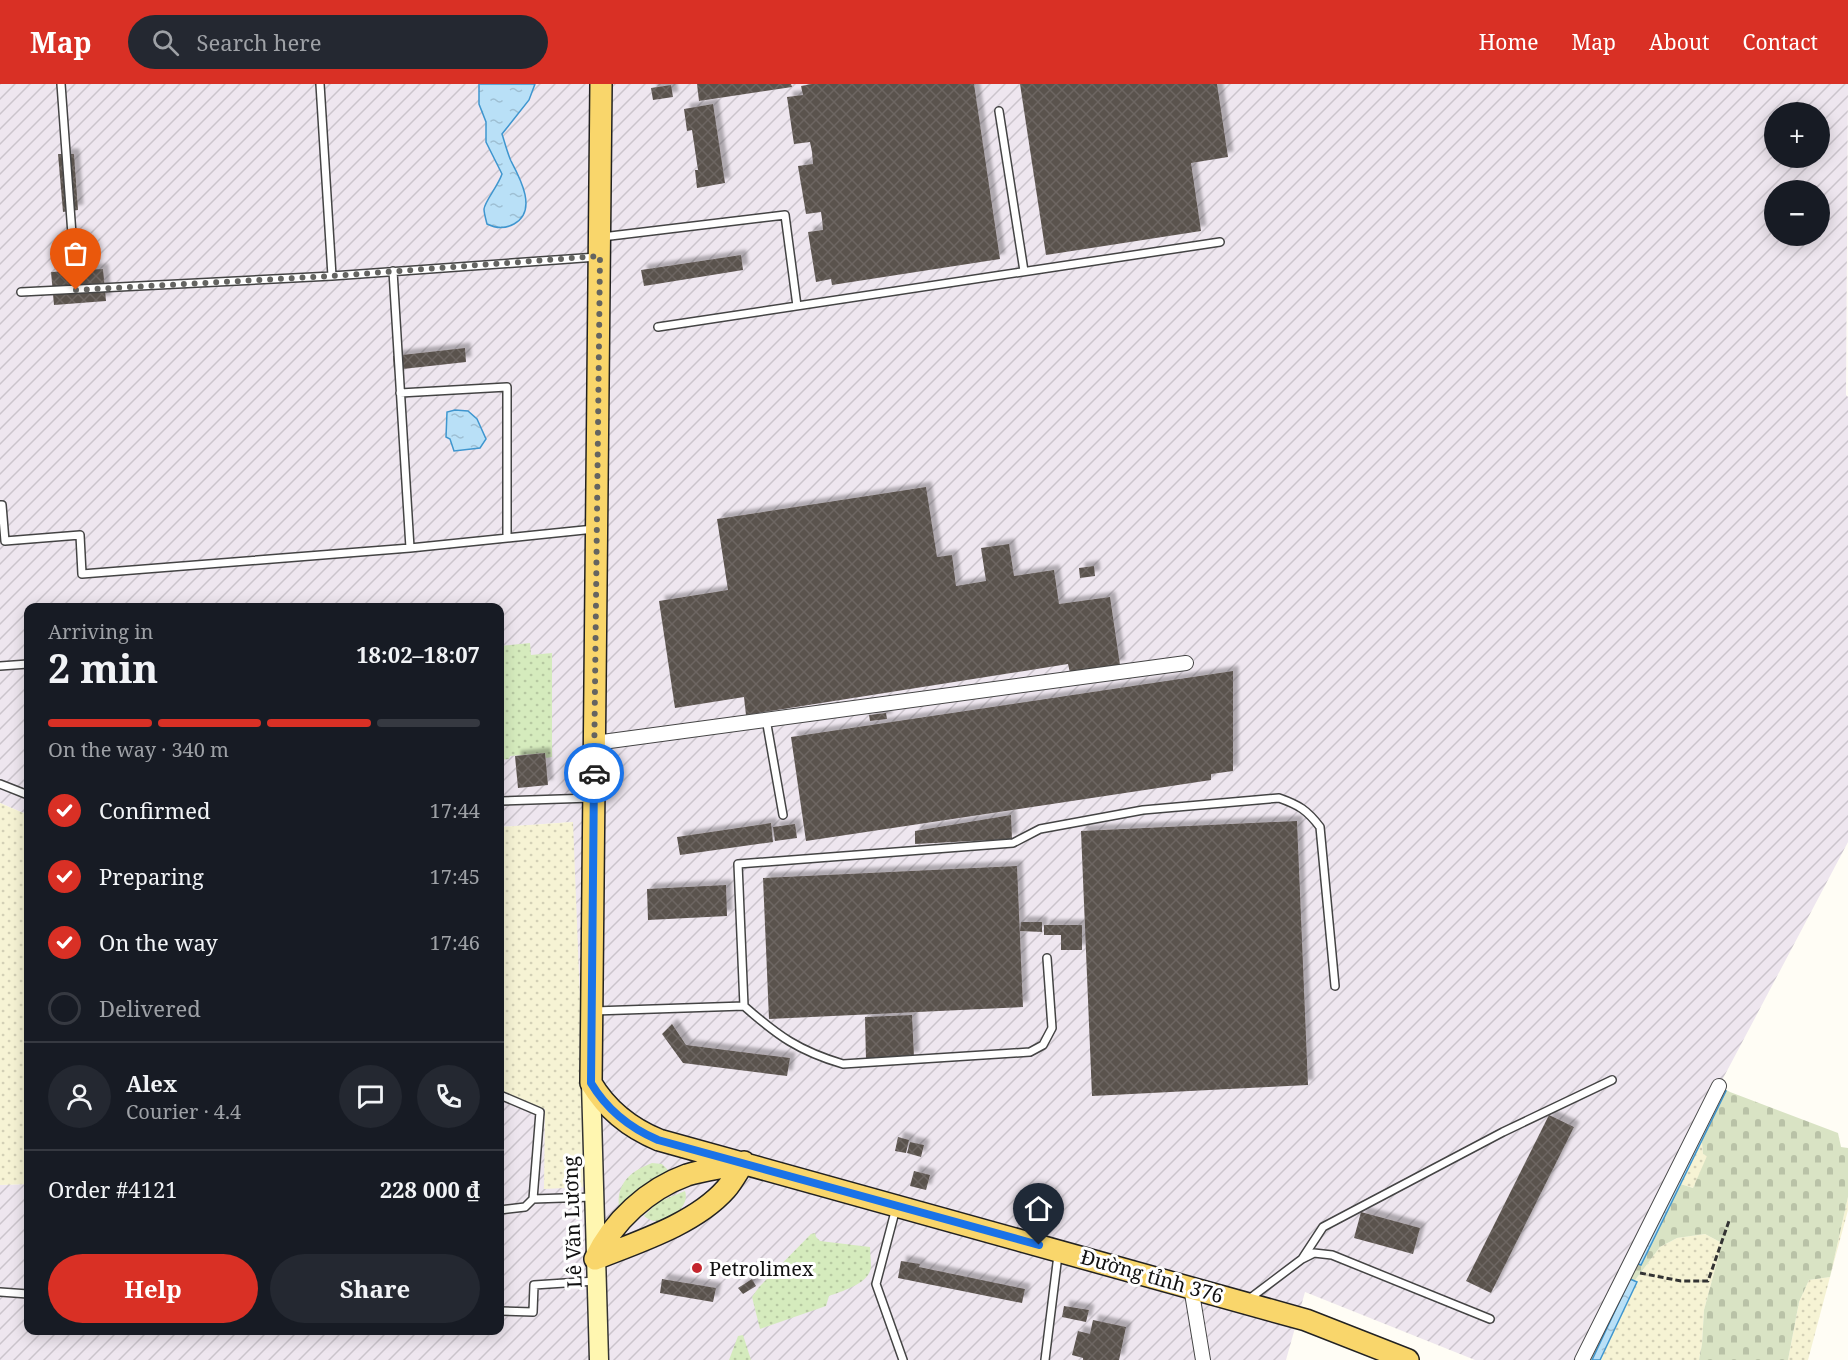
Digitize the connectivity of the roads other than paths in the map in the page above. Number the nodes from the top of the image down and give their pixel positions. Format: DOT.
graph roads {
  1 [pos="61,84"];
  2 [pos="320,84"];
  3 [pos="601,84"];
  4 [pos="999,111"];
  5 [pos="1220,242"];
  6 [pos="600,247"];
  7 [pos="393,272"];
  8 [pos="1024,272"];
  9 [pos="332,276"];
  10 [pos="76,290"];
  11 [pos="21,292"];
  12 [pos="797,306"];
  13 [pos="658,327"];
  14 [pos="400,393"];
  15 [pos="0,505"];
  16 [pos="597,529"];
  17 [pos="507,538"];
  18 [pos="410,548"];
  19 [pos="1186,663"];
  20 [pos="24,664"];
  21 [pos="0,666"];
  22 [pos="766,719"];
  23 [pos="595,742"];
  24 [pos="0,784"];
  25 [pos="24,793"];
  26 [pos="594,798"];
  27 [pos="504,801"];
  28 [pos="783,815"];
  29 [pos="1047,958"];
  30 [pos="1335,986"];
  31 [pos="744,1006"];
  32 [pos="592,1011"];
  33 [pos="1612,1080"];
  34 [pos="591,1083"];
  35 [pos="1719,1086"];
  36 [pos="504,1097"];
  37 [pos="744,1162"];
  38 [pos="594,1197"];
  39 [pos="533,1199"];
  40 [pos="897,1205"];
  41 [pos="504,1210"];
  42 [pos="1059,1250"];
  43 [pos="1302,1258"];
  44 [pos="596,1259"];
  45 [pos="596,1281"];
  46 [pos="1191,1287"];
  47 [pos="0,1292"];
  48 [pos="24,1294"];
  49 [pos="1245,1303"];
  50 [pos="504,1311"];
  51 [pos="1490,1318"];
  52 [pos="599,1360"];
  53 [pos="903,1360"];
  54 [pos="1045,1360"];
  55 [pos="1203,1360"];
  56 [pos="1408,1360"];
  57 [pos="1582,1360"];
  1 -- 10 [label="lane"];
  2 -- 9 [label="lane"];
  3 -- 6 [label="main road"];
  4 -- 8 [label="lane"];
  5 -- 8 [label="lane"];
  6 -- 7 [label="lane"];
  6 -- 12 [label="lane"];
  6 -- 16 [label="main road"];
  7 -- 9 [label="lane"];
  7 -- 14 [label="lane"];
  8 -- 12 [label="lane"];
  9 -- 10 [label="lane"];
  10 -- 11 [label="lane"];
  12 -- 13 [label="lane"];
  14 -- 17 [label="lane"];
  14 -- 18 [label="lane"];
  15 -- 18 [label="lane"];
  16 -- 17 [label="lane"];
  16 -- 23 [label="main road"];
  17 -- 18 [label="lane"];
  19 -- 22 [label="street"];
  20 -- 21 [label="lane"];
  22 -- 23 [label="street"];
  22 -- 28 [label="lane"];
  23 -- 26 [label="main road"];
  24 -- 25 [label="lane"];
  26 -- 27 [label="lane"];
  26 -- 32 [label="main road"];
  29 -- 31 [label="lane"];
  30 -- 31 [label="lane"];
  31 -- 32 [label="lane"];
  32 -- 34 [label="main road"];
  33 -- 43 [label="lane"];
  34 -- 37 [label="main road, Đường tỉnh 376"];
  34 -- 38 [label="main road, Lê Văn Lương"];
  35 -- 57 [label="street"];
  36 -- 39 [label="lane"];
  37 -- 40 [label="main road, Đường tỉnh 376"];
  37 -- 44 [label="main road"];
  37 -- 44 [label="main road"];
  38 -- 39 [label="lane"];
  38 -- 44 [label="main road, Lê Văn Lương"];
  39 -- 41 [label="lane"];
  40 -- 42 [label="main road, Đường tỉnh 376"];
  40 -- 53 [label="lane"];
  42 -- 46 [label="main road, Đường tỉnh 376"];
  42 -- 54 [label="lane"];
  43 -- 49 [label="lane"];
  43 -- 51 [label="lane"];
  44 -- 45 [label="main road, Lê Văn Lương"];
  45 -- 50 [label="lane"];
  45 -- 52 [label="main road, Lê Văn Lương"];
  46 -- 49 [label="main road, Đường tỉnh 376"];
  46 -- 55 [label="street"];
  47 -- 48 [label="lane"];
  49 -- 56 [label="main road, Đường tỉnh 376"];
}
